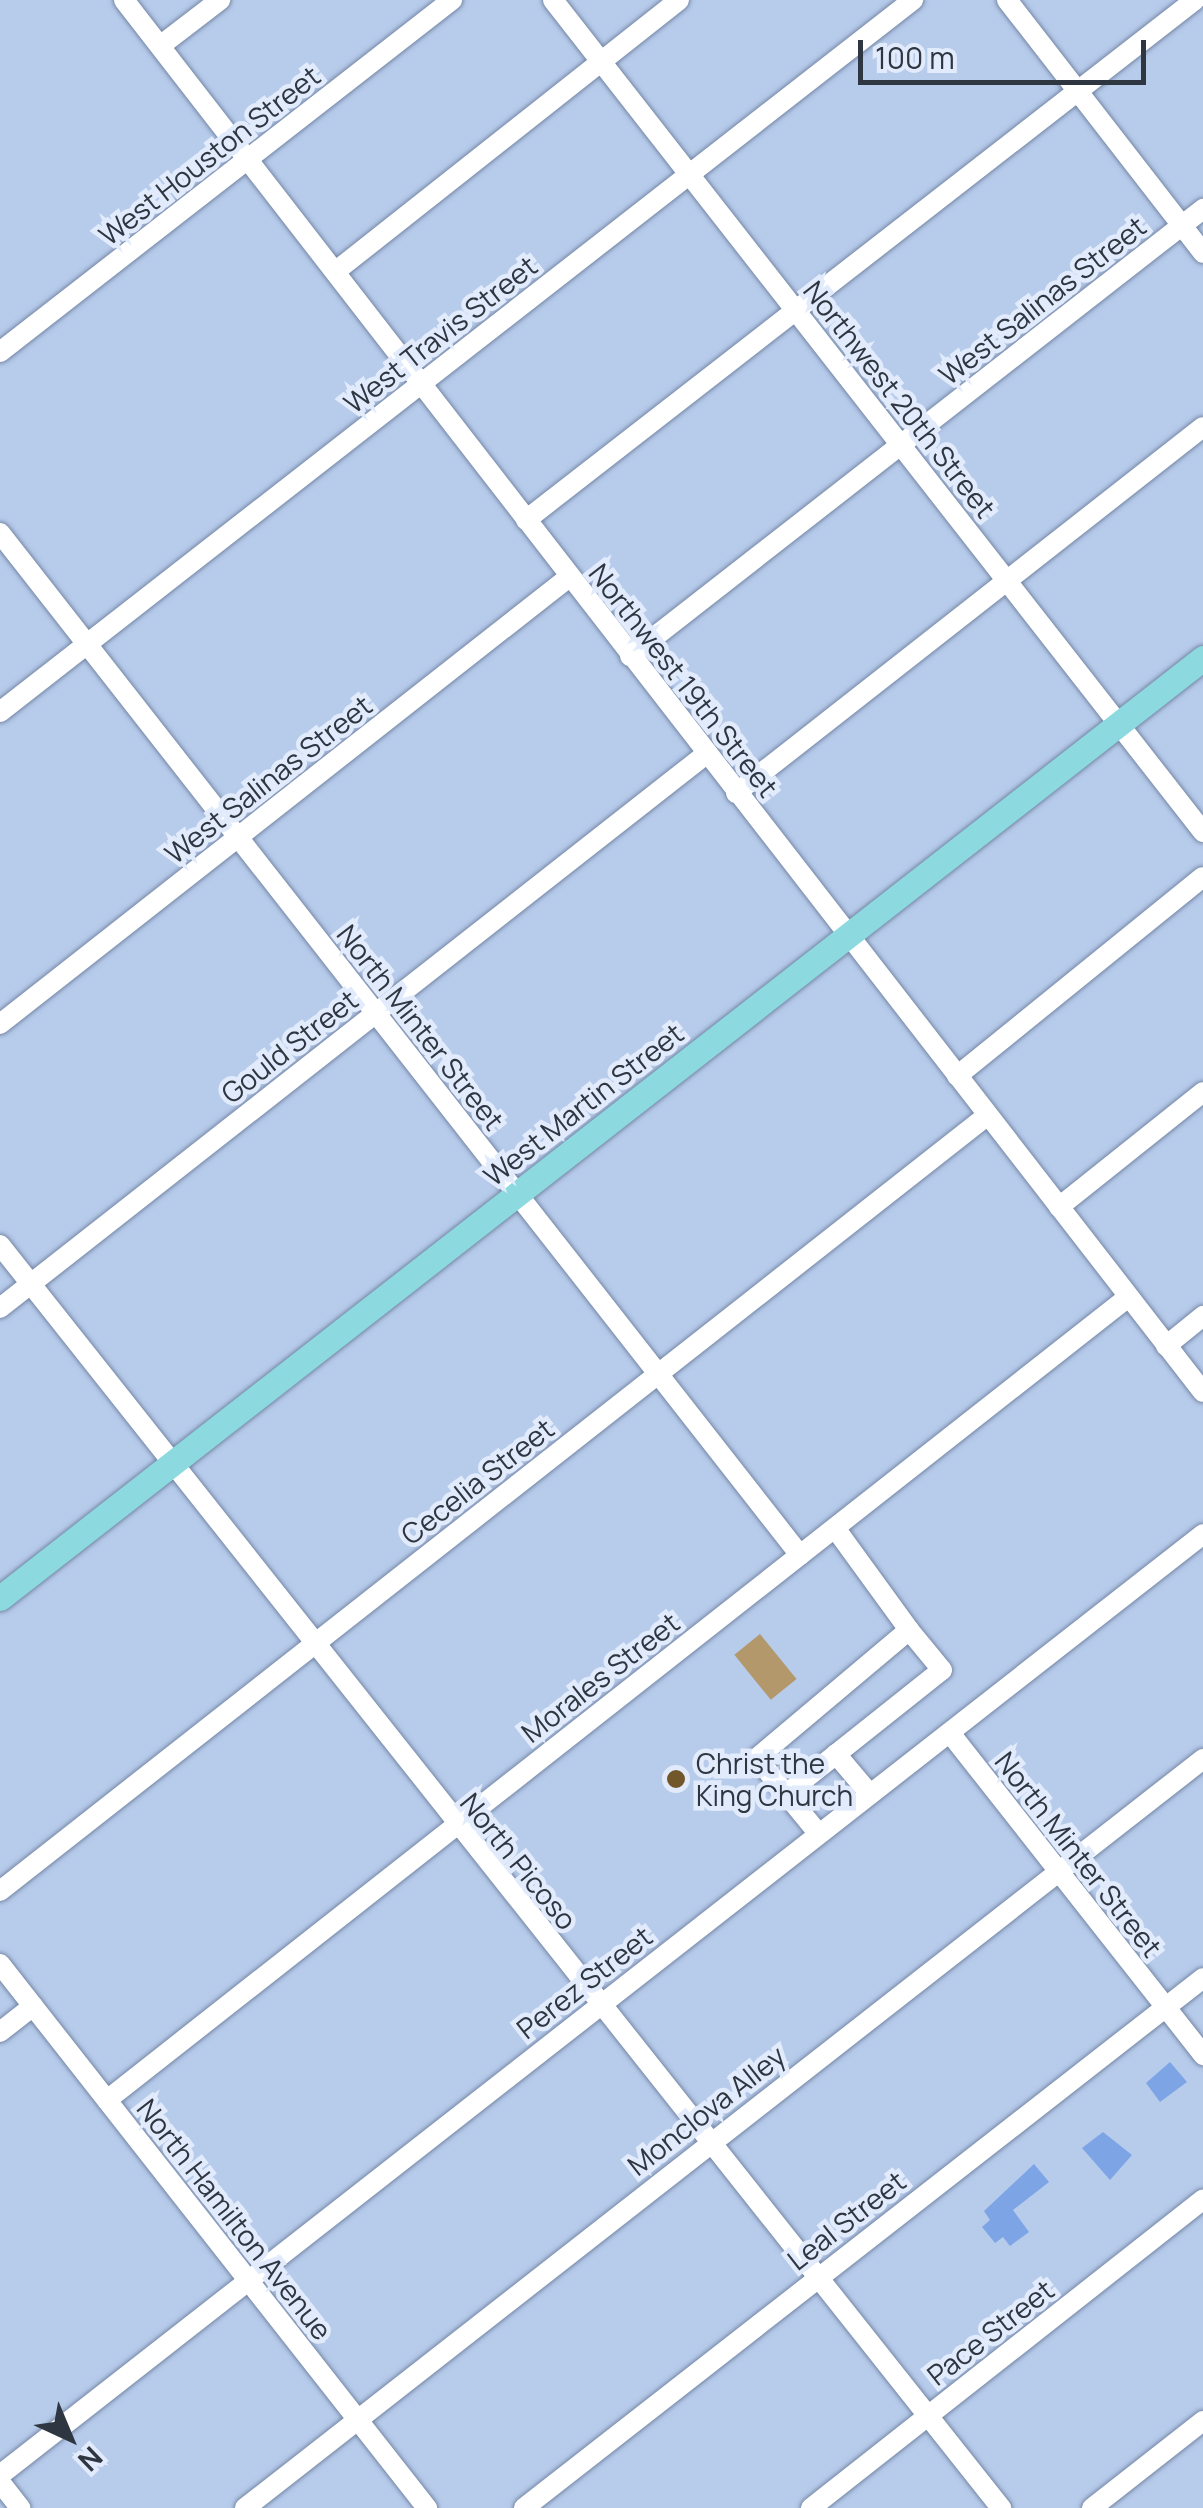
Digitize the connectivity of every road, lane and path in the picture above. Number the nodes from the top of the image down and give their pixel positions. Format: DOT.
graph roads {
  1 [pos="124,0"];
  2 [pos="220,0"];
  3 [pos="452,0"];
  4 [pos="553,0"];
  5 [pos="679,0"];
  6 [pos="913,0"];
  7 [pos="1007,0"];
  8 [pos="1195,0"];
  9 [pos="160,46"];
  10 [pos="600,61"];
  11 [pos="1076,90"];
  12 [pos="248,159"];
  13 [pos="690,175"];
  14 [pos="1203,210"];
  15 [pos="1182,226"];
  16 [pos="1203,253"];
  17 [pos="336,271"];
  18 [pos="794,308"];
  19 [pos="0,352"];
  20 [pos="422,384"];
  21 [pos="1203,427"];
  22 [pos="902,444"];
  23 [pos="526,520"];
  24 [pos="0,532"];
  25 [pos="570,577"];
  26 [pos="1006,579"];
  27 [pos="86,644"];
  28 [pos="630,656"];
  29 [pos="1203,658"];
  30 [pos="0,712"];
  31 [pos="1118,724"];
  32 [pos="706,754"];
  33 [pos="736,794"];
  34 [pos="1203,832"];
  35 [pos="238,837"];
  36 [pos="1203,877"];
  37 [pos="847,936"];
  38 [pos="376,1013"];
  39 [pos="0,1024"];
  40 [pos="958,1076"];
  41 [pos="1203,1092"];
  42 [pos="988,1115"];
  43 [pos="517,1194"];
  44 [pos="1059,1207"];
  45 [pos="0,1245"];
  46 [pos="30,1284"];
  47 [pos="1128,1297"];
  48 [pos="0,1308"];
  49 [pos="1203,1316"];
  50 [pos="1166,1346"];
  51 [pos="658,1374"];
  52 [pos="1203,1392"];
  53 [pos="172,1464"];
  54 [pos="835,1528"];
  55 [pos="1203,1534"];
  56 [pos="800,1554"];
  57 [pos="0,1598"];
  58 [pos="909,1630"];
  59 [pos="314,1644"];
  60 [pos="950,1733"];
  61 [pos="836,1754"];
  62 [pos="1203,1758"];
  63 [pos="786,1794"];
  64 [pos="868,1794"];
  65 [pos="455,1826"];
  66 [pos="818,1833"];
  67 [pos="1058,1873"];
  68 [pos="0,1890"];
  69 [pos="0,1964"];
  70 [pos="1203,1978"];
  71 [pos="599,2005"];
  72 [pos="33,2006"];
  73 [pos="1165,2007"];
  74 [pos="0,2032"];
  75 [pos="1203,2054"];
  76 [pos="106,2100"];
  77 [pos="709,2142"];
  78 [pos="1203,2199"];
  79 [pos="816,2278"];
  80 [pos="248,2280"];
  81 [pos="928,2415"];
  82 [pos="358,2421"];
  83 [pos="1203,2421"];
  84 [pos="0,2479"];
  85 [pos="20,2508"];
  86 [pos="245,2508"];
  87 [pos="427,2508"];
  88 [pos="524,2508"];
  89 [pos="812,2508"];
  90 [pos="1001,2508"];
  91 [pos="1092,2508"];
  1 -- 9 [label="street, Northwest 19th Street"];
  2 -- 9 [label="street"];
  3 -- 12 [label="street, West Houston Street"];
  4 -- 10 [label="street, Northwest 20th Street"];
  5 -- 10 [label="street"];
  6 -- 13 [label="street, West Travis Street"];
  7 -- 11 [label="street"];
  8 -- 11 [label="street"];
  9 -- 12 [label="street, Northwest 19th Street"];
  10 -- 13 [label="street, Northwest 20th Street"];
  10 -- 17 [label="street"];
  11 -- 15 [label="street"];
  11 -- 18 [label="street"];
  12 -- 17 [label="street, Northwest 19th Street"];
  12 -- 19 [label="street, West Houston Street"];
  13 -- 18 [label="street, Northwest 20th Street"];
  13 -- 20 [label="street, West Travis Street"];
  14 -- 15 [label="street, West Salinas Street"];
  15 -- 16 [label="street"];
  15 -- 22 [label="street, West Salinas Street"];
  17 -- 20 [label="street, Northwest 19th Street"];
  18 -- 22 [label="street, Northwest 20th Street"];
  18 -- 23 [label="street"];
  20 -- 23 [label="street, Northwest 19th Street"];
  20 -- 27 [label="street, West Travis Street"];
  21 -- 26 [label="street"];
  22 -- 26 [label="street, Northwest 20th Street"];
  22 -- 28 [label="street, West Salinas Street"];
  23 -- 25 [label="street, Northwest 19th Street"];
  24 -- 27 [label="street, North Minter Street"];
  25 -- 28 [label="street, Northwest 19th Street"];
  25 -- 35 [label="street, West Salinas Street"];
  26 -- 31 [label="street, Northwest 20th Street"];
  26 -- 33 [label="street"];
  27 -- 30 [label="street, West Travis Street"];
  27 -- 35 [label="street, North Minter Street"];
  28 -- 32 [label="street, Northwest 19th Street"];
  29 -- 31 [label="main road, West Martin Street"];
  31 -- 34 [label="street, Northwest 20th Street"];
  31 -- 37 [label="main road, West Martin Street"];
  32 -- 33 [label="street, Northwest 19th Street"];
  32 -- 38 [label="street, Gould Street"];
  33 -- 37 [label="street, Northwest 19th Street"];
  35 -- 38 [label="street, North Minter Street"];
  35 -- 39 [label="street, West Salinas Street"];
  36 -- 40 [label="street"];
  37 -- 40 [label="street, Northwest 19th Street"];
  37 -- 43 [label="main road, West Martin Street"];
  38 -- 43 [label="street, North Minter Street"];
  38 -- 46 [label="street, Gould Street"];
  40 -- 42 [label="street, Northwest 19th Street"];
  41 -- 44 [label="street"];
  42 -- 44 [label="street, Northwest 19th Street"];
  42 -- 51 [label="street, Cecelia Street"];
  43 -- 51 [label="street, North Minter Street"];
  43 -- 53 [label="main road, West Martin Street"];
  44 -- 47 [label="street, Northwest 19th Street"];
  45 -- 46 [label="street, North Picoso"];
  46 -- 48 [label="street, Gould Street"];
  46 -- 53 [label="street, North Picoso"];
  47 -- 50 [label="street, Northwest 19th Street"];
  47 -- 54 [label="street, Morales Street"];
  49 -- 50 [label="street"];
  50 -- 52 [label="street, Northwest 19th Street"];
  51 -- 56 [label="street, North Minter Street"];
  51 -- 59 [label="street, Cecelia Street"];
  53 -- 57 [label="main road, West Martin Street"];
  53 -- 59 [label="street, North Picoso"];
  54 -- 56 [label="street, Morales Street"];
  54 -- 58 [label="street"];
  55 -- 60 [label="street, Perez Street"];
  56 -- 65 [label="street, Morales Street"];
  58 -- 61 [label="street"];
  58 -- 63 [label="street"];
  59 -- 65 [label="street, North Picoso"];
  59 -- 68 [label="street, Cecelia Street"];
  60 -- 64 [label="street, Perez Street"];
  60 -- 67 [label="street, North Minter Street"];
  61 -- 63 [label="street"];
  61 -- 64 [label="street"];
  62 -- 67 [label="street, Monclova Alley"];
  63 -- 66 [label="street"];
  64 -- 66 [label="street, Perez Street"];
  65 -- 71 [label="street, North Picoso"];
  65 -- 76 [label="street, Morales Street"];
  66 -- 71 [label="street, Perez Street"];
  67 -- 73 [label="street, North Minter Street"];
  67 -- 77 [label="street, Monclova Alley"];
  69 -- 72 [label="street, North Hamilton Avenue"];
  70 -- 73 [label="street, Leal Street"];
  71 -- 77 [label="street, North Picoso"];
  71 -- 80 [label="street, Perez Street"];
  72 -- 74 [label="street"];
  72 -- 76 [label="street, North Hamilton Avenue"];
  73 -- 75 [label="street, North Minter Street"];
  73 -- 79 [label="street, Leal Street"];
  76 -- 80 [label="street, North Hamilton Avenue"];
  77 -- 79 [label="street, North Picoso"];
  77 -- 82 [label="street, Monclova Alley"];
  78 -- 81 [label="street, Pace Street"];
  79 -- 81 [label="street, North Picoso"];
  79 -- 88 [label="street, Leal Street"];
  80 -- 82 [label="street, North Hamilton Avenue"];
  80 -- 84 [label="street, Perez Street"];
  81 -- 89 [label="street, Pace Street"];
  81 -- 90 [label="street, North Picoso"];
  82 -- 86 [label="street, Monclova Alley"];
  82 -- 87 [label="street, North Hamilton Avenue"];
  83 -- 91 [label="street"];
  84 -- 85 [label="street"];
}
